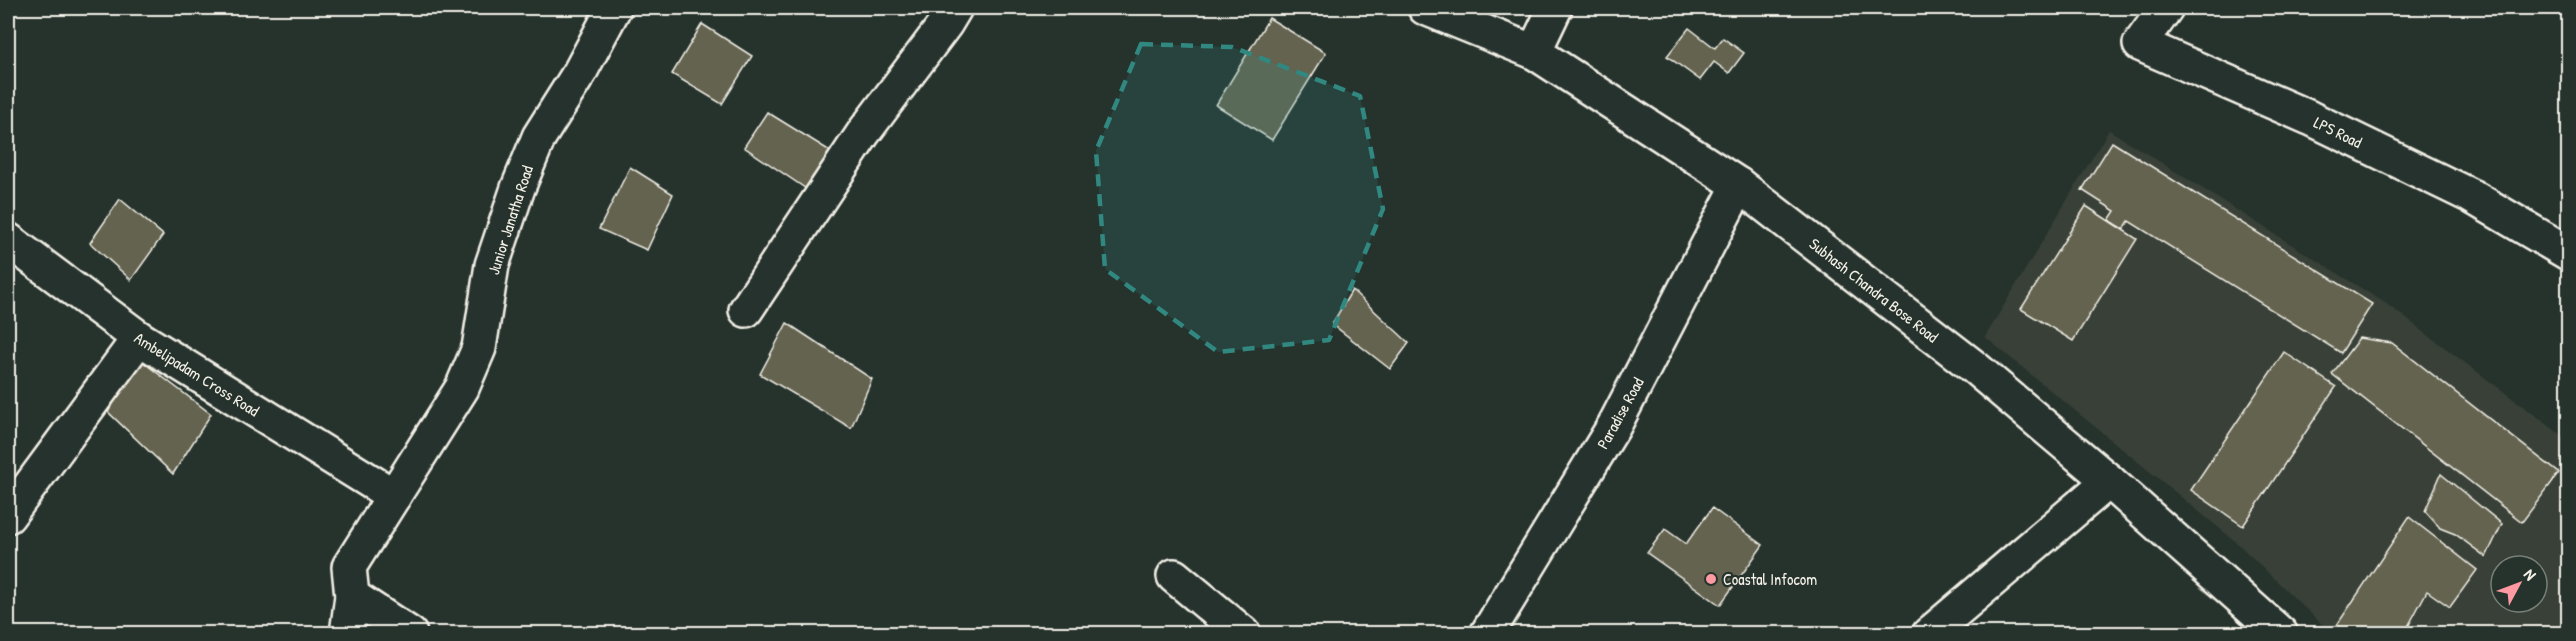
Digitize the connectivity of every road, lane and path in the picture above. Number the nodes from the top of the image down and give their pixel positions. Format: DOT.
graph roads {
  1 [pos="614,8"];
  2 [pos="955,8"];
  3 [pos="1425,8"];
  4 [pos="1555,8"];
  5 [pos="2166,8"];
  6 [pos="1534,52"];
  7 [pos="1739,185"];
  8 [pos="8,240"];
  9 [pos="2568,253"];
  10 [pos="746,310"];
  11 [pos="139,338"];
  12 [pos="2109,481"];
  13 [pos="394,496"];
  14 [pos="8,516"];
  15 [pos="1174,576"];
  16 [pos="352,596"];
  17 [pos="347,633"];
  18 [pos="410,633"];
  19 [pos="1244,633"];
  20 [pos="1487,633"];
  21 [pos="1929,633"];
  22 [pos="2281,633"];
  1 -- 13 [label="street, Junior Janatha Road"];
  2 -- 10 [label="street"];
  3 -- 6 [label="street, Subhash Chandra Bose Road"];
  4 -- 6 [label="street"];
  5 -- 9 [label="street, LPS Road"];
  6 -- 7 [label="street, Subhash Chandra Bose Road"];
  7 -- 12 [label="street, Subhash Chandra Bose Road"];
  7 -- 20 [label="street, Paradise Road"];
  8 -- 11 [label="street, Ambelipadam Cross Road"];
  11 -- 13 [label="street, Ambelipadam Cross Road"];
  11 -- 14 [label="street"];
  12 -- 21 [label="street"];
  12 -- 22 [label="street, Subhash Chandra Bose Road"];
  13 -- 16 [label="street, Junior Janatha Road"];
  15 -- 19 [label="street"];
  16 -- 17 [label="street, Junior Janatha Road"];
  16 -- 18 [label="street"];
}
